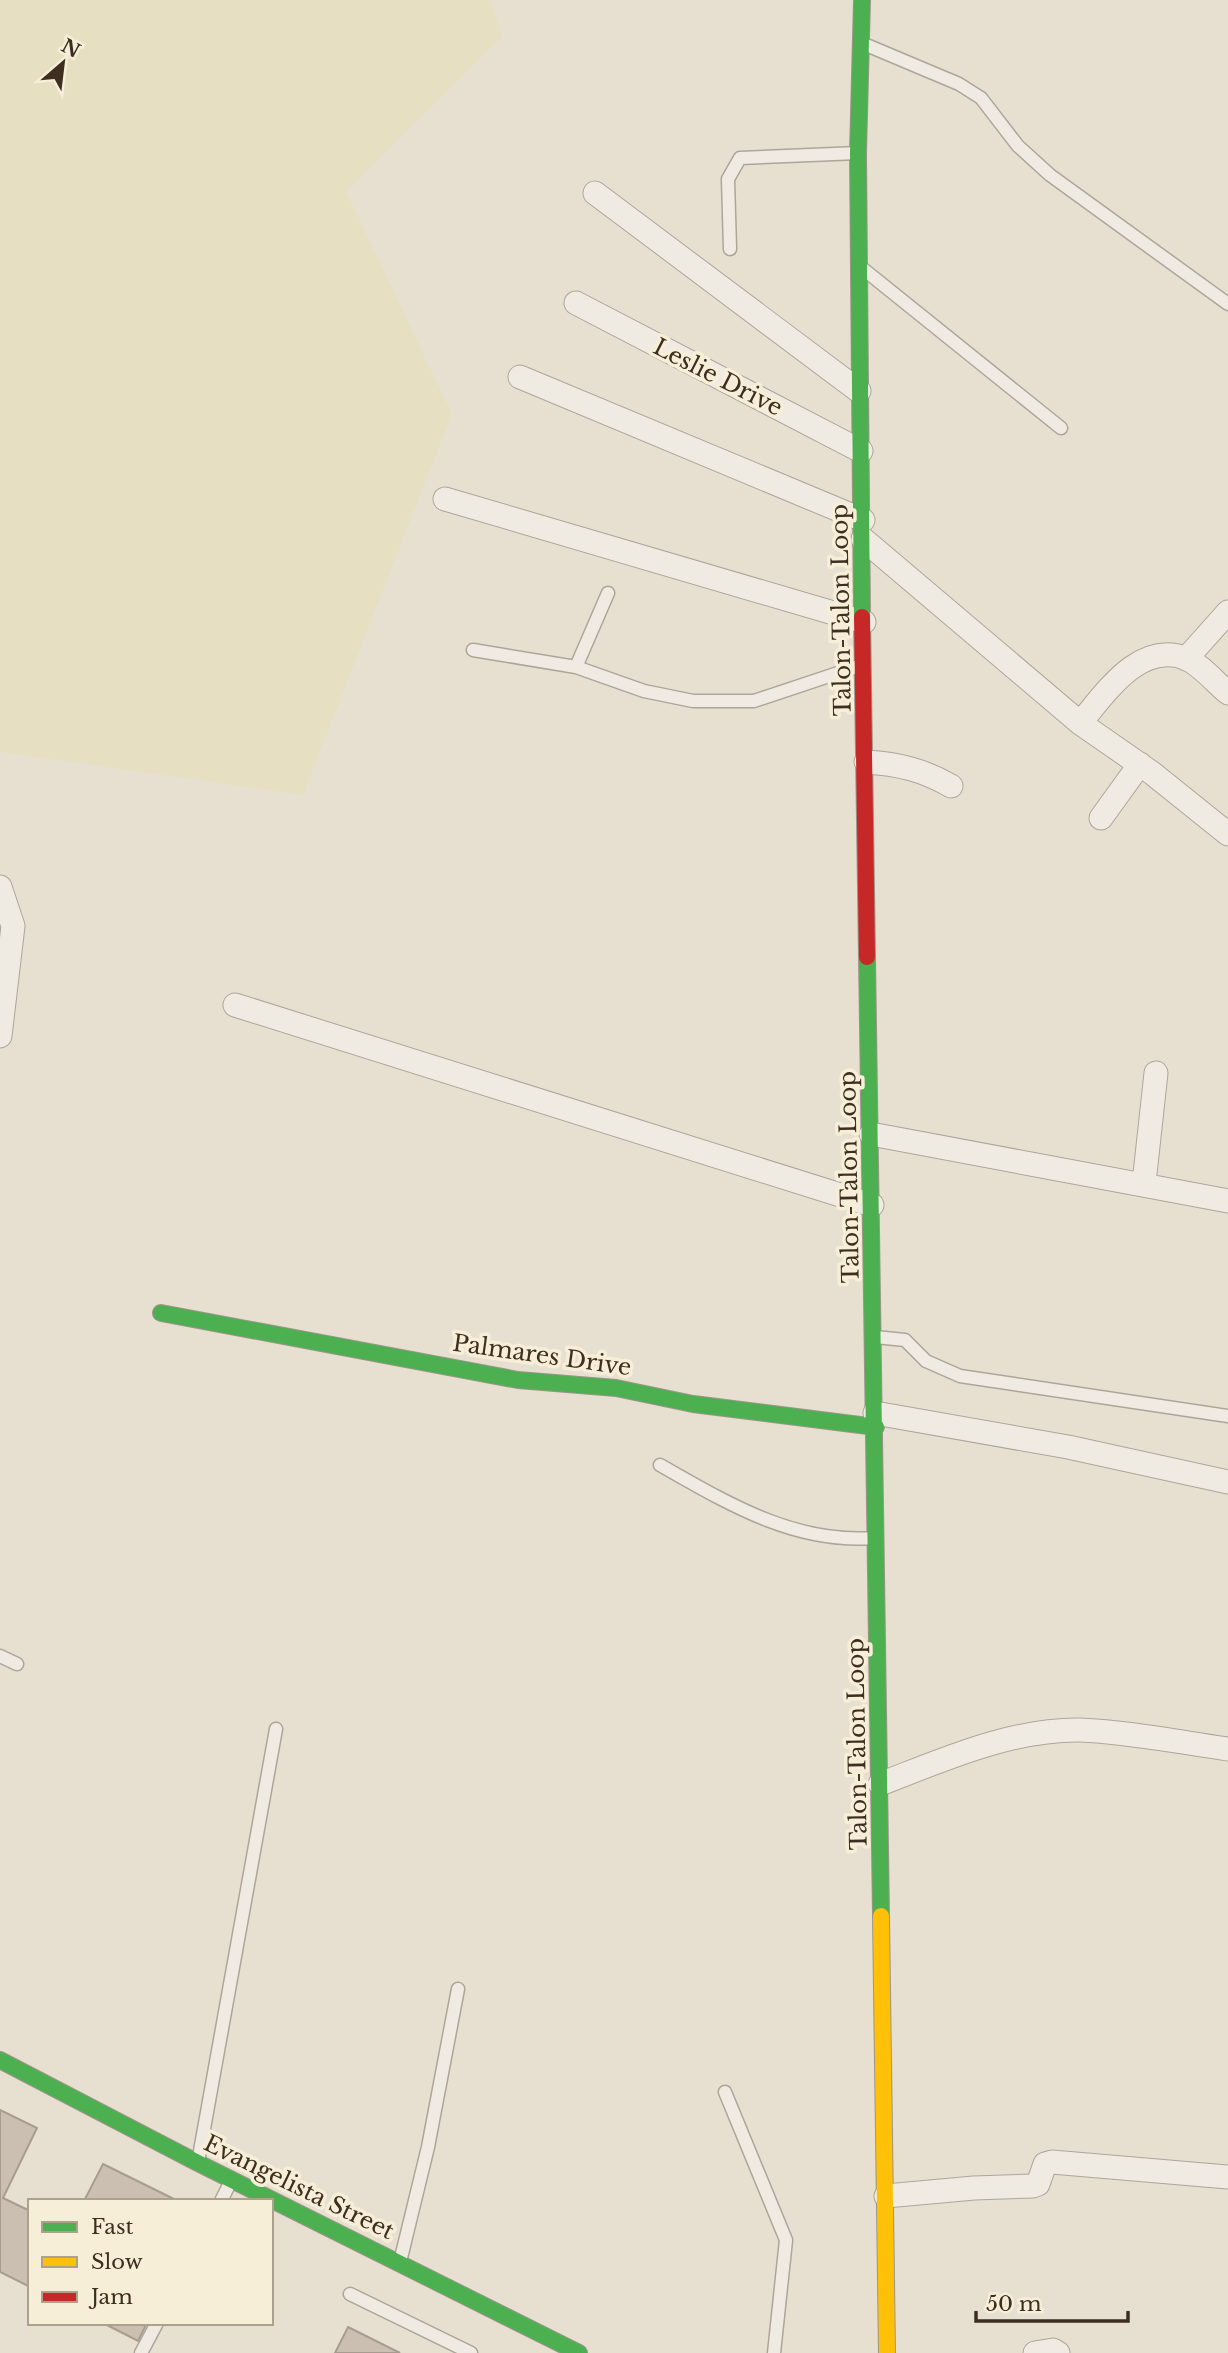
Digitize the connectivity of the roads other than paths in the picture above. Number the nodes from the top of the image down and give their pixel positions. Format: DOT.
graph roads {
  1 [pos="862,0"];
  2 [pos="861,43"];
  3 [pos="858,153"];
  4 [pos="595,193"];
  5 [pos="730,249"];
  6 [pos="860,267"];
  7 [pos="576,303"];
  8 [pos="1228,303"];
  9 [pos="520,377"];
  10 [pos="859,391"];
  11 [pos="1061,428"];
  12 [pos="861,451"];
  13 [pos="445,499"];
  14 [pos="863,530"];
  15 [pos="608,593"];
  16 [pos="1228,612"];
  17 [pos="864,622"];
  18 [pos="473,650"];
  19 [pos="1186,659"];
  20 [pos="864,665"];
  21 [pos="576,667"];
  22 [pos="1228,693"];
  23 [pos="1080,723"];
  24 [pos="866,761"];
  25 [pos="1139,764"];
  26 [pos="951,786"];
  27 [pos="1101,818"];
  28 [pos="1228,834"];
  29 [pos="0,887"];
  30 [pos="235,1005"];
  31 [pos="0,1036"];
  32 [pos="1156,1073"];
  33 [pos="871,1134"];
  34 [pos="1144,1183"];
  35 [pos="1228,1201"];
  36 [pos="872,1205"];
  37 [pos="161,1313"];
  38 [pos="874,1337"];
  39 [pos="1228,1416"];
  40 [pos="875,1420"];
  41 [pos="660,1465"];
  42 [pos="1228,1482"];
  43 [pos="878,1538"];
  44 [pos="0,1656"];
  45 [pos="17,1664"];
  46 [pos="276,1729"];
  47 [pos="1228,1749"];
  48 [pos="880,1784"];
  49 [pos="458,1989"];
  50 [pos="0,2060"];
  51 [pos="725,2092"];
  52 [pos="198,2163"];
  53 [pos="1228,2177"];
  54 [pos="232,2179"];
  55 [pos="886,2196"];
  56 [pos="222,2199"];
  57 [pos="272,2199"];
  58 [pos="273,2199"];
  59 [pos="400,2262"];
  60 [pos="350,2294"];
  61 [pos="156,2325"];
  62 [pos="141,2353"];
  63 [pos="471,2353"];
  64 [pos="579,2353"];
  65 [pos="774,2353"];
  66 [pos="887,2353"];
  67 [pos="1035,2353"];
  68 [pos="1058,2353"];
  1 -- 2 [label="street, Talon-Talon Loop"];
  2 -- 3 [label="street, Talon-Talon Loop"];
  2 -- 8 [label="lane"];
  3 -- 5 [label="lane"];
  3 -- 6 [label="street, Talon-Talon Loop"];
  4 -- 10 [label="street"];
  6 -- 10 [label="street, Talon-Talon Loop"];
  6 -- 11 [label="lane"];
  7 -- 12 [label="street, Leslie Drive"];
  9 -- 14 [label="street"];
  10 -- 12 [label="street, Talon-Talon Loop"];
  12 -- 14 [label="street, Talon-Talon Loop"];
  13 -- 17 [label="street"];
  14 -- 17 [label="street, Talon-Talon Loop"];
  14 -- 23 [label="street"];
  15 -- 21 [label="lane"];
  16 -- 19 [label="street"];
  17 -- 20 [label="street, Talon-Talon Loop"];
  18 -- 21 [label="lane"];
  19 -- 22 [label="street"];
  19 -- 23 [label="street"];
  20 -- 21 [label="lane"];
  20 -- 24 [label="street, Talon-Talon Loop"];
  23 -- 25 [label="street"];
  24 -- 26 [label="street"];
  24 -- 33 [label="street, Talon-Talon Loop"];
  25 -- 27 [label="street"];
  25 -- 28 [label="street"];
  29 -- 31 [label="street"];
  30 -- 36 [label="street"];
  32 -- 34 [label="street"];
  33 -- 34 [label="street"];
  33 -- 36 [label="street, Talon-Talon Loop"];
  34 -- 35 [label="street"];
  36 -- 38 [label="street, Talon-Talon Loop"];
  37 -- 40 [label="street, Palmares Drive"];
  38 -- 39 [label="lane"];
  38 -- 40 [label="street, Talon-Talon Loop"];
  40 -- 42 [label="street"];
  40 -- 43 [label="street, Talon-Talon Loop"];
  41 -- 43 [label="lane"];
  43 -- 48 [label="street, Talon-Talon Loop"];
  44 -- 45 [label="lane"];
  46 -- 52 [label="lane"];
  47 -- 48 [label="street"];
  48 -- 55 [label="street, Talon-Talon Loop"];
  49 -- 59 [label="lane"];
  50 -- 52 [label="street, Evangelista Street"];
  51 -- 65 [label="lane"];
  52 -- 54 [label="street, Evangelista Street"];
  53 -- 55 [label="street"];
  54 -- 56 [label="lane"];
  54 -- 57 [label="street, Evangelista Street"];
  55 -- 66 [label="street, Talon-Talon Loop"];
  58 -- 59 [label="street, Evangelista Street"];
  59 -- 64 [label="street, Evangelista Street"];
  60 -- 63 [label="lane"];
  61 -- 62 [label="lane"];
  67 -- 68 [label="street"];
}
